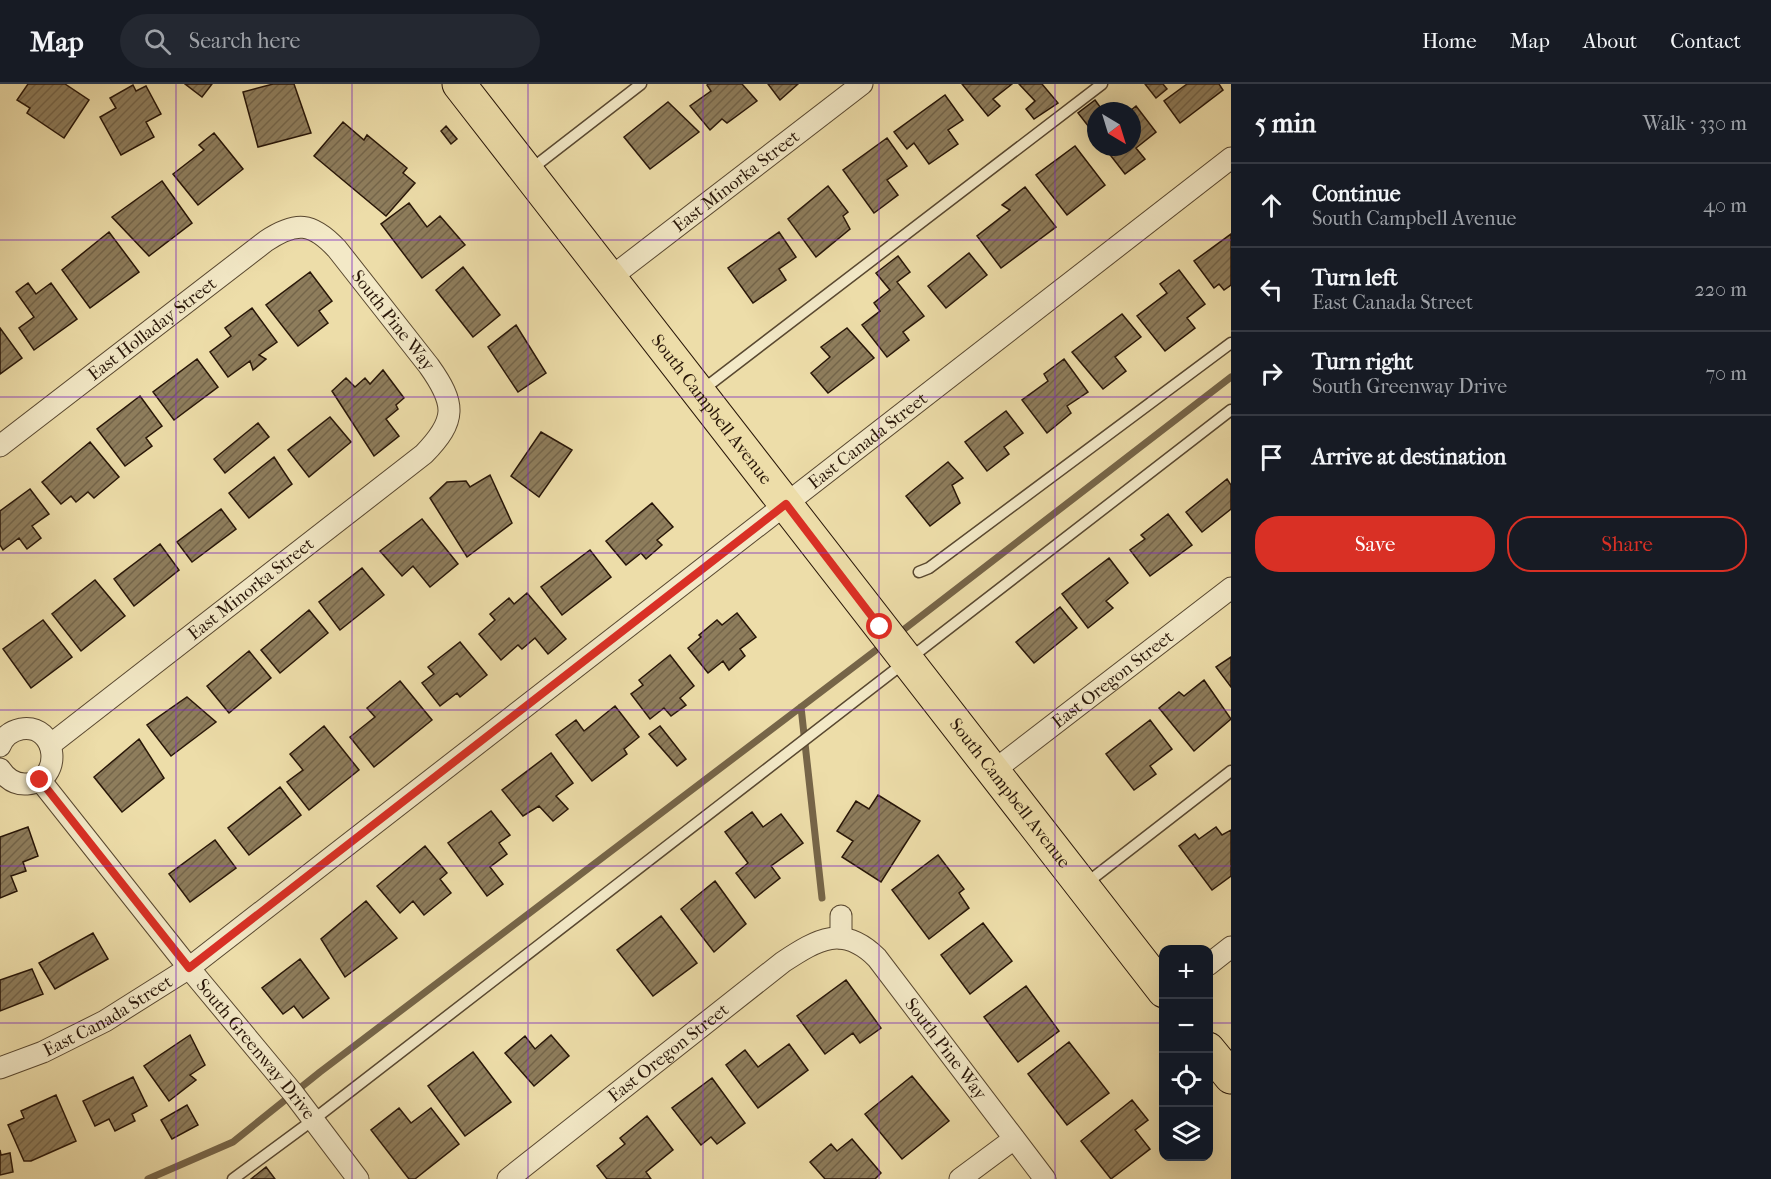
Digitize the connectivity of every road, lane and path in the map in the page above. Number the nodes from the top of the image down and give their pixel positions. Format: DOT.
graph roads {
  1 [pos="459,84"];
  2 [pos="641,84"];
  3 [pos="862,84"];
  4 [pos="1102,84"];
  5 [pos="1231,158"];
  6 [pos="527,172"];
  7 [pos="310,228"];
  8 [pos="610,278"];
  9 [pos="1231,343"];
  10 [pos="699,393"];
  11 [pos="1231,410"];
  12 [pos="445,427"];
  13 [pos="0,446"];
  14 [pos="786,504"];
  15 [pos="920,572"];
  16 [pos="1231,588"];
  17 [pos="895,647"];
  18 [pos="4,732"];
  19 [pos="50,745"];
  20 [pos="1231,771"];
  21 [pos="992,772"];
  22 [pos="1,774"];
  23 [pos="40,780"];
  24 [pos="1082,886"];
  25 [pos="841,916"];
  26 [pos="838,938"];
  27 [pos="1231,947"];
  28 [pos="1213,962"];
  29 [pos="189,968"];
  30 [pos="1159,985"];
  31 [pos="1213,1053"];
  32 [pos="0,1068"];
  33 [pos="1231,1077"];
  34 [pos="313,1120"];
  35 [pos="1014,1138"];
  36 [pos="233,1179"];
  37 [pos="358,1179"];
  38 [pos="508,1179"];
  39 [pos="960,1179"];
  40 [pos="1045,1179"];
  1 -- 6 [label="main road, South Campbell Avenue"];
  2 -- 6 [label="lane"];
  3 -- 8 [label="street, East Minorka Street"];
  4 -- 10 [label="lane"];
  5 -- 14 [label="street, East Canada Street"];
  6 -- 8 [label="main road, South Campbell Avenue"];
  7 -- 12 [label="street, South Pine Way"];
  7 -- 13 [label="street, East Holladay Street"];
  8 -- 10 [label="main road, South Campbell Avenue"];
  9 -- 15 [label="lane"];
  10 -- 14 [label="main road, South Campbell Avenue"];
  11 -- 17 [label="lane"];
  12 -- 19 [label="street, East Minorka Street"];
  14 -- 17 [label="main road, South Campbell Avenue"];
  14 -- 29 [label="street, East Canada Street"];
  16 -- 21 [label="street, East Oregon Street"];
  17 -- 21 [label="main road, South Campbell Avenue"];
  17 -- 34 [label="lane"];
  18 -- 19 [label="street"];
  19 -- 23 [label="street"];
  20 -- 24 [label="lane"];
  21 -- 24 [label="main road, South Campbell Avenue"];
  22 -- 23 [label="street"];
  23 -- 29 [label="street, South Greenway Drive"];
  24 -- 30 [label="main road, South Campbell Avenue"];
  25 -- 26 [label="street"];
  26 -- 35 [label="street, South Pine Way"];
  26 -- 38 [label="street, East Oregon Street"];
  27 -- 28 [label="street"];
  29 -- 32 [label="street, East Canada Street"];
  29 -- 34 [label="street, South Greenway Drive"];
  31 -- 33 [label="main road"];
  34 -- 36 [label="lane"];
  34 -- 37 [label="street, South Greenway Drive"];
  35 -- 39 [label="street"];
  35 -- 40 [label="street, South Pine Way"];
}
